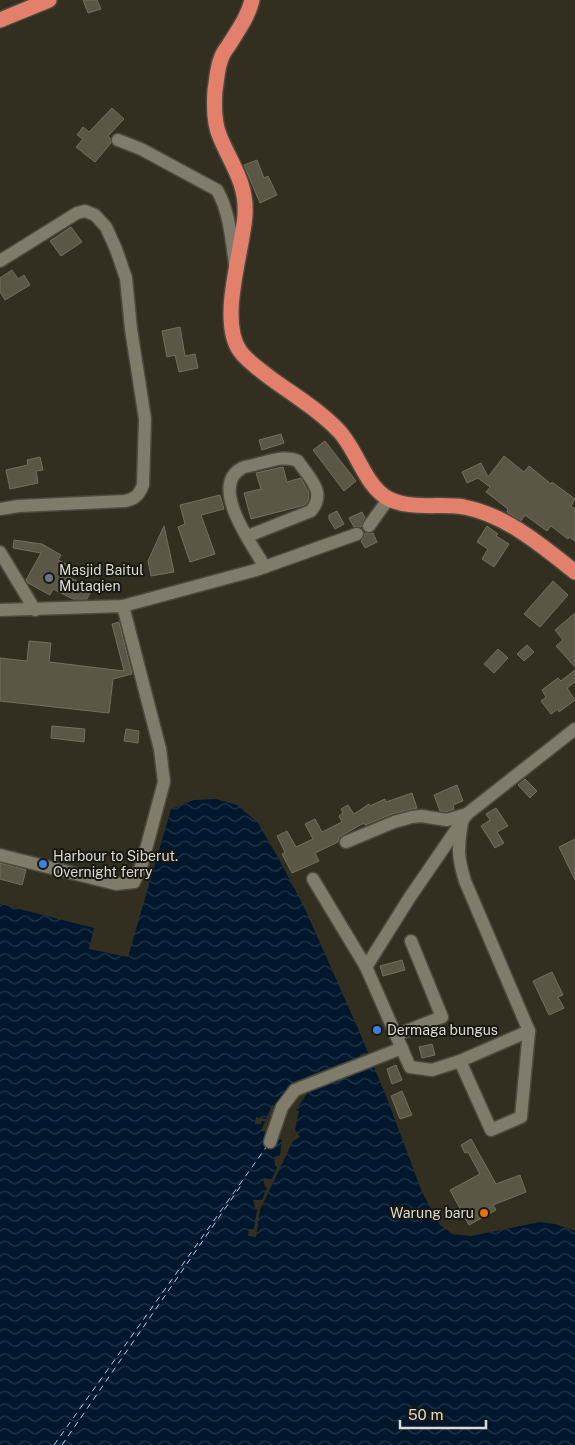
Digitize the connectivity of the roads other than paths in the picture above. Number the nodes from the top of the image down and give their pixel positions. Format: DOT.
graph roads {
  1 [pos="49,0"];
  2 [pos="252,0"];
  3 [pos="0,20"];
  4 [pos="118,140"];
  5 [pos="0,261"];
  6 [pos="235,269"];
  7 [pos="389,498"];
  8 [pos="0,509"];
  9 [pos="369,526"];
  10 [pos="357,534"];
  11 [pos="248,536"];
  12 [pos="0,552"];
  13 [pos="265,567"];
  14 [pos="575,572"];
  15 [pos="127,605"];
  16 [pos="0,610"];
  17 [pos="35,610"];
  18 [pos="575,728"];
  19 [pos="464,818"];
  20 [pos="346,842"];
  21 [pos="0,854"];
  22 [pos="313,879"];
  23 [pos="411,941"];
  24 [pos="366,967"];
  25 [pos="529,1031"];
  26 [pos="396,1035"];
  27 [pos="402,1048"];
  28 [pos="460,1061"];
  29 [pos="270,1142"];
  1 -- 3 [label="highway"];
  2 -- 6 [label="highway"];
  4 -- 6 [label="street"];
  5 -- 8 [label="street"];
  6 -- 7 [label="highway"];
  7 -- 9 [label="street"];
  7 -- 14 [label="highway"];
  10 -- 13 [label="street"];
  11 -- 11 [label="street"];
  11 -- 13 [label="street"];
  12 -- 17 [label="street"];
  13 -- 15 [label="street"];
  15 -- 17 [label="street"];
  15 -- 21 [label="street"];
  16 -- 17 [label="street"];
  18 -- 19 [label="street"];
  19 -- 20 [label="street"];
  19 -- 24 [label="street"];
  19 -- 25 [label="street"];
  22 -- 24 [label="street"];
  23 -- 26 [label="street"];
  24 -- 26 [label="street"];
  25 -- 28 [label="street"];
  25 -- 28 [label="street"];
  26 -- 27 [label="street"];
  27 -- 28 [label="street"];
  27 -- 29 [label="street"];
}
